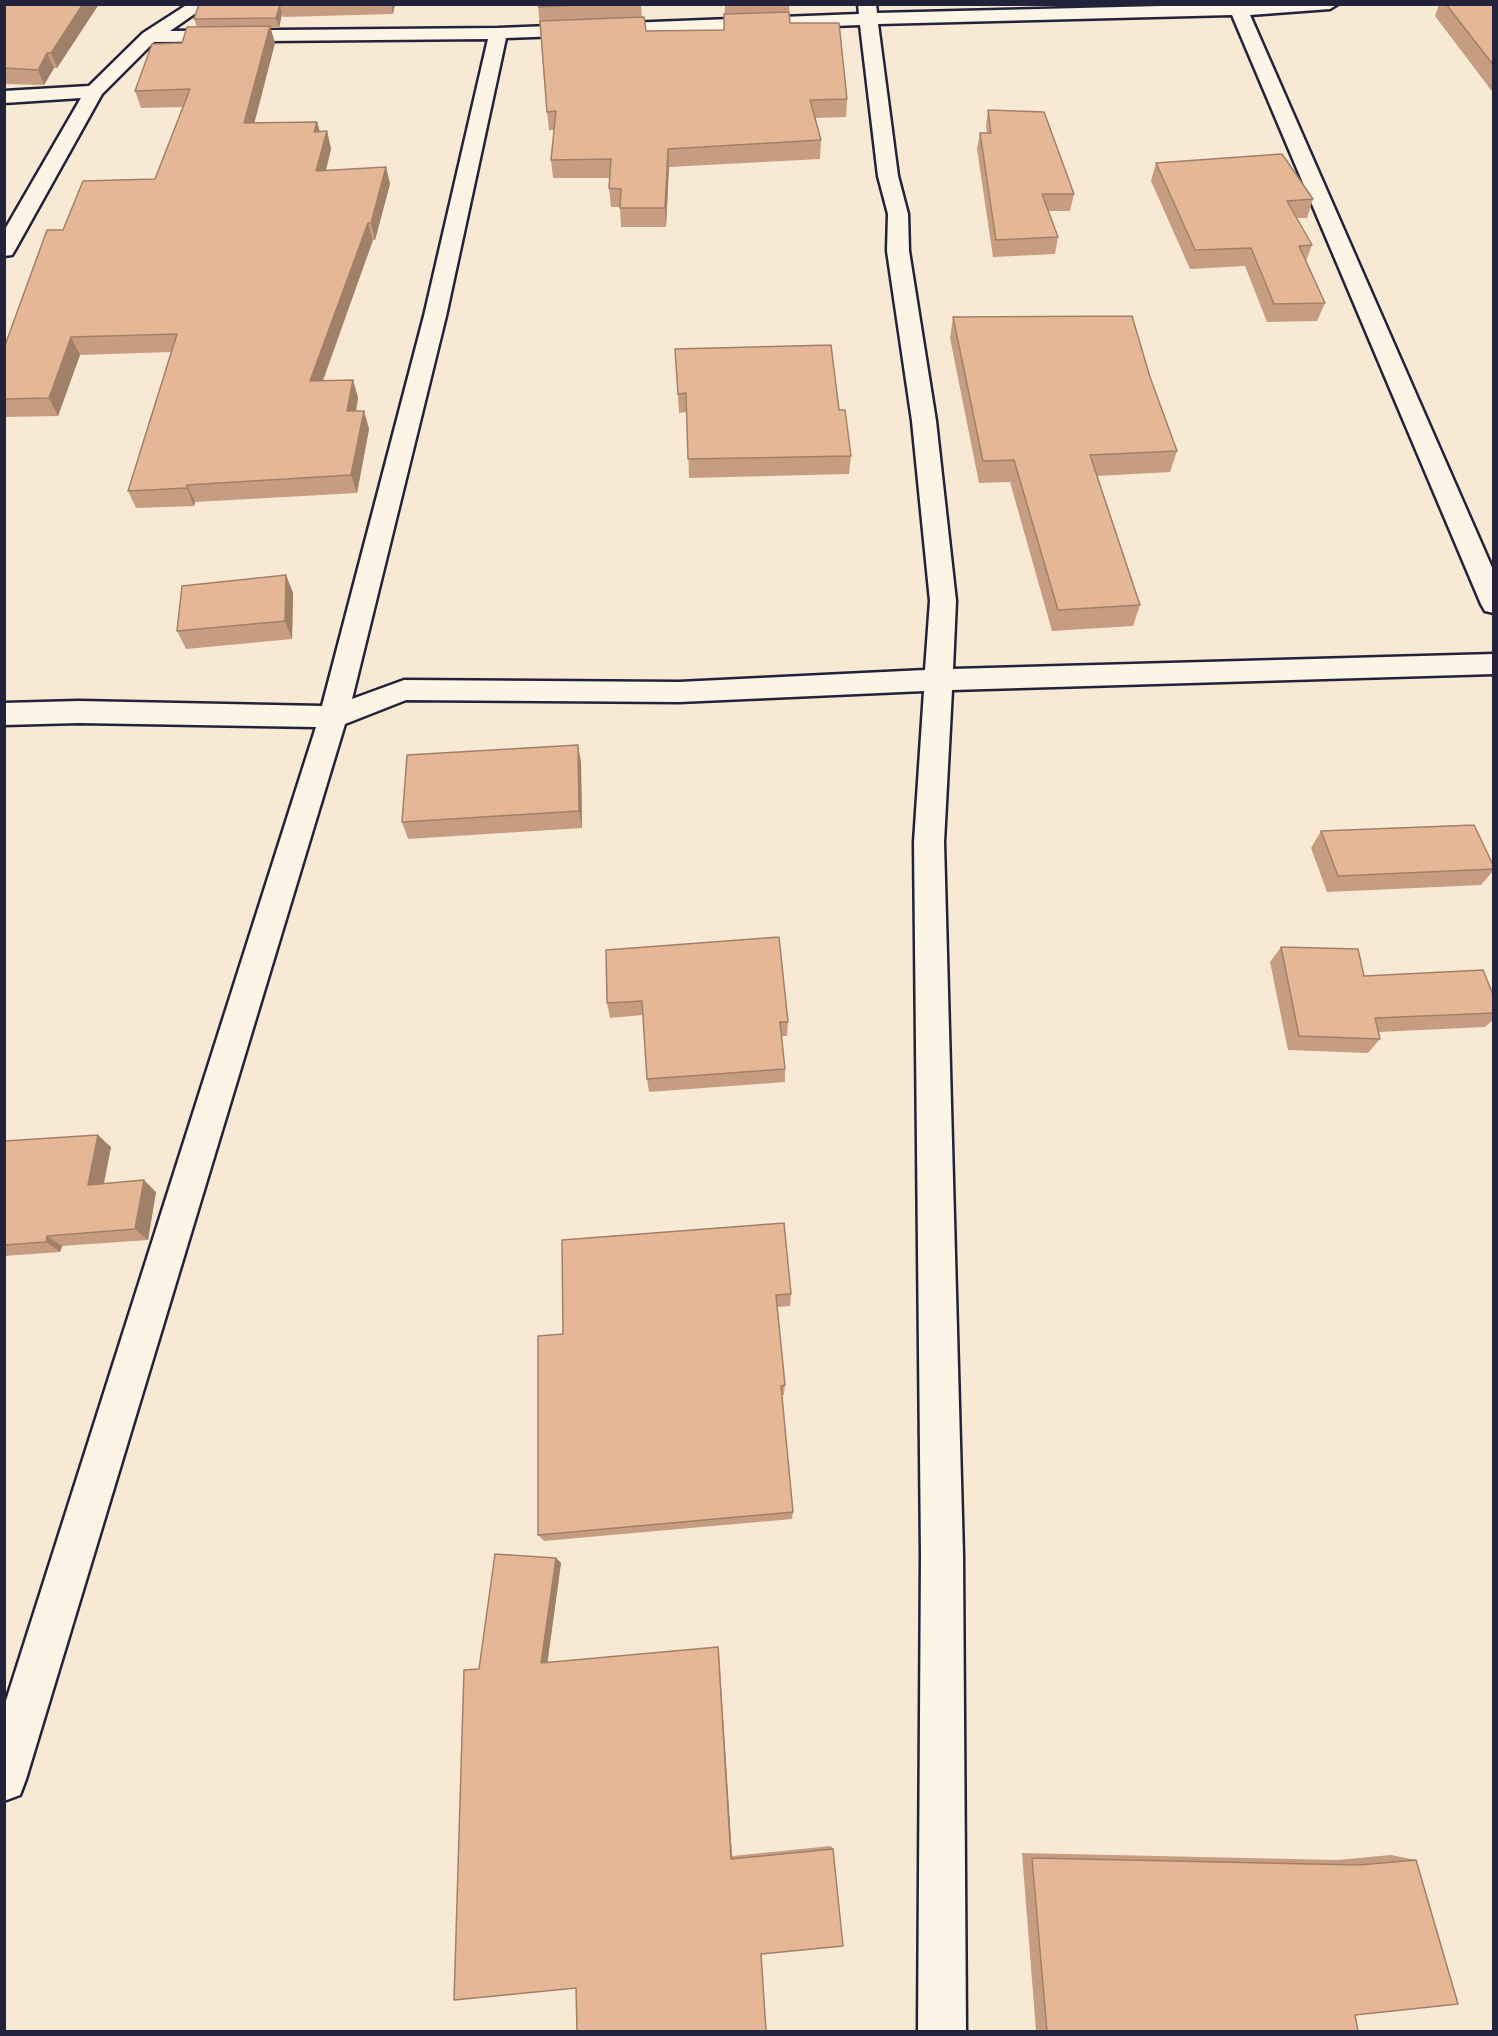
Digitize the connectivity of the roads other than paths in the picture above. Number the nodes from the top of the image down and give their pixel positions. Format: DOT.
graph roads {
  1 [pos="201,4"];
  2 [pos="1330,4"];
  3 [pos="1239,10"];
  4 [pos="868,12"];
  5 [pos="498,33"];
  6 [pos="149,37"];
  7 [pos="94,91"];
  8 [pos="4,97"];
  9 [pos="4,250"];
  10 [pos="1494,604"];
  11 [pos="1494,664"];
  12 [pos="939,681"];
  13 [pos="4,714"];
  14 [pos="333,717"];
  15 [pos="4,1779"];
  16 [pos="942,2031"];
  1 -- 6 [label="street"];
  2 -- 3 [label="street"];
  3 -- 4 [label="street"];
  3 -- 10 [label="street"];
  4 -- 5 [label="street"];
  4 -- 12 [label="street"];
  5 -- 6 [label="street"];
  5 -- 14 [label="street"];
  6 -- 7 [label="street"];
  7 -- 8 [label="street"];
  7 -- 9 [label="street"];
  11 -- 12 [label="street"];
  12 -- 14 [label="street"];
  12 -- 16 [label="street"];
  13 -- 14 [label="street"];
  14 -- 15 [label="street"];
}
